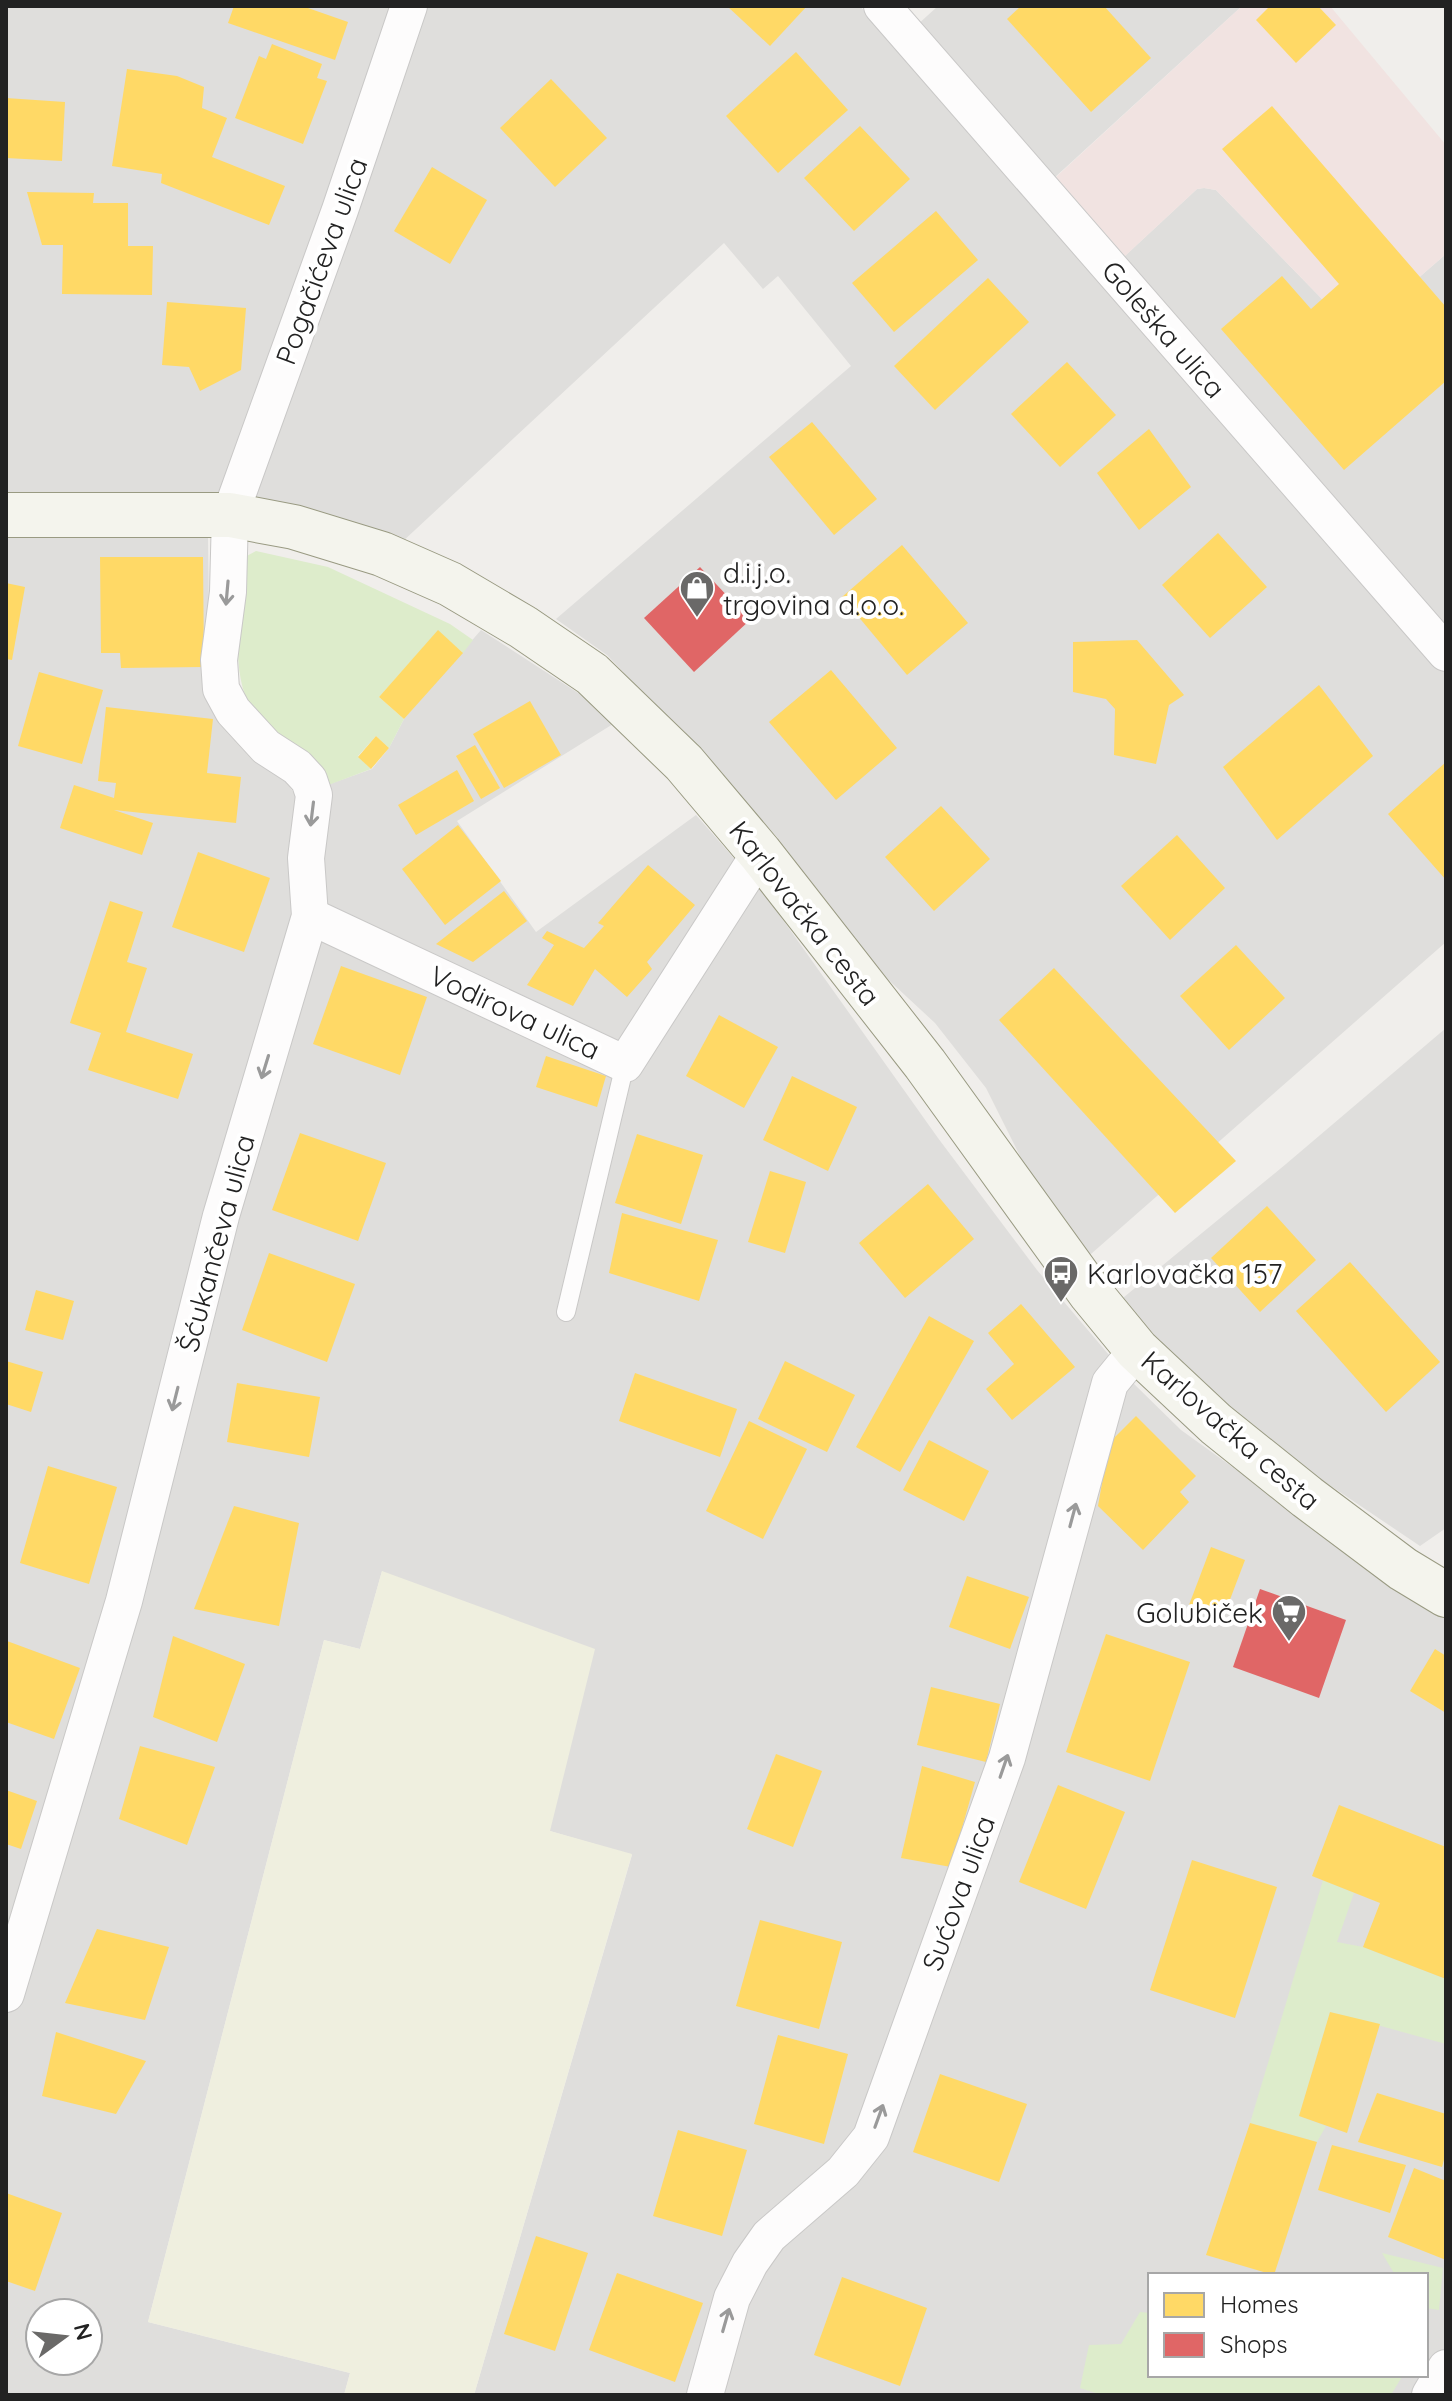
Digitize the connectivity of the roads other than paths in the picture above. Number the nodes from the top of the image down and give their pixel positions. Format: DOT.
graph roads {
  1 [pos="409,6"];
  2 [pos="882,6"];
  3 [pos="6,515"];
  4 [pos="230,515"];
  5 [pos="1446,653"];
  6 [pos="760,853"];
  7 [pos="310,916"];
  8 [pos="625,1064"];
  9 [pos="566,1312"];
  10 [pos="1137,1350"];
  11 [pos="1446,1595"];
  12 [pos="6,1994"];
  13 [pos="1446,2368"];
  14 [pos="705,2395"];
  15 [pos="1430,2395"];
  1 -- 4 [label="street, Pogačićeva ulica"];
  2 -- 5 [label="street, Goleška ulica"];
  3 -- 4 [label="street, Karlovačka cesta"];
  4 -- 6 [label="street, Karlovačka cesta"];
  4 -- 7 [label="street, Šćukančeva ulica, one-way"];
  6 -- 8 [label="street, Vodirova ulica"];
  6 -- 10 [label="street, Karlovačka cesta"];
  7 -- 8 [label="street, Vodirova ulica"];
  7 -- 12 [label="street, Šćukančeva ulica, one-way"];
  8 -- 9 [label="lane"];
  10 -- 11 [label="street, Karlovačka cesta"];
  14 -- 10 [label="street, Sućova ulica, one-way"];
  13 -- 15 [label="street"];
}
